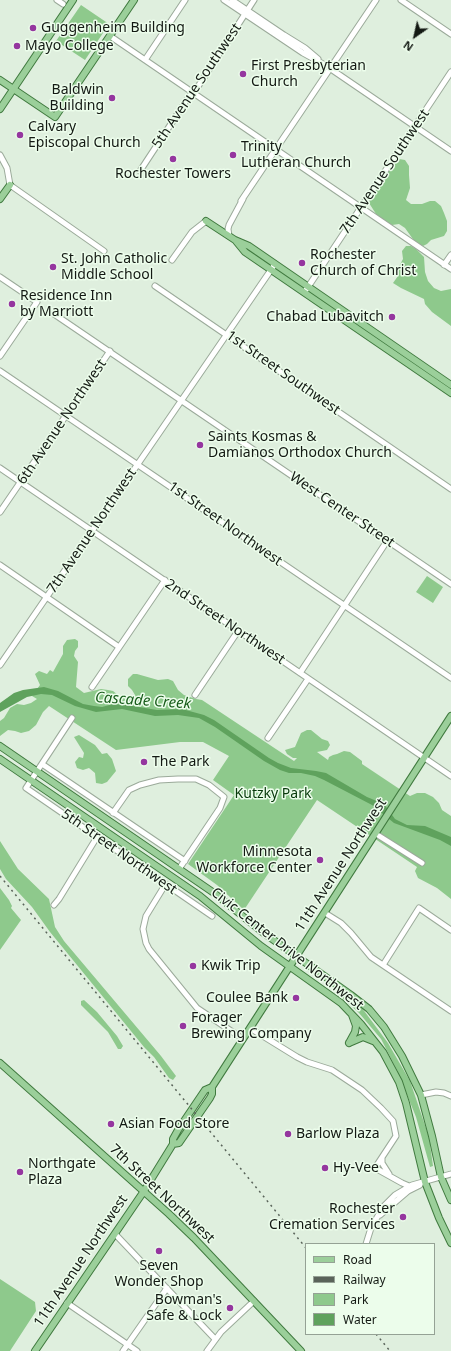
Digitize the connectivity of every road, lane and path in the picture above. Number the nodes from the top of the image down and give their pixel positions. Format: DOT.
graph roads {
  1 [pos="57,0"];
  2 [pos="73,0"];
  3 [pos="134,0"];
  4 [pos="185,0"];
  5 [pos="224,0"];
  6 [pos="232,0"];
  7 [pos="254,0"];
  8 [pos="376,0"];
  9 [pos="402,0"];
  10 [pos="63,4"];
  11 [pos="246,12"];
  12 [pos="451,34"];
  13 [pos="110,36"];
  14 [pos="145,60"];
  15 [pos="330,69"];
  16 [pos="451,72"];
  17 [pos="0,80"];
  18 [pos="13,89"];
  19 [pos="193,92"];
  20 [pos="0,109"];
  21 [pos="415,127"];
  22 [pos="277,149"];
  23 [pos="451,151"];
  24 [pos="0,155"];
  25 [pos="140,171"];
  26 [pos="10,185"];
  27 [pos="0,199"];
  28 [pos="361,208"];
  29 [pos="206,221"];
  30 [pos="232,238"];
  31 [pos="104,252"];
  32 [pos="451,255"];
  33 [pos="172,260"];
  34 [pos="444,265"];
  35 [pos="273,267"];
  36 [pos="451,269"];
  37 [pos="0,277"];
  38 [pos="154,286"];
  39 [pos="308,286"];
  40 [pos="304,292"];
  41 [pos="54,314"];
  42 [pos="228,335"];
  43 [pos="110,351"];
  44 [pos="0,356"];
  45 [pos="0,371"];
  46 [pos="451,384"];
  47 [pos="451,393"];
  48 [pos="182,401"];
  49 [pos="66,415"];
  50 [pos="138,464"];
  51 [pos="0,468"];
  52 [pos="21,482"];
  53 [pos="451,489"];
  54 [pos="0,512"];
  55 [pos="92,531"];
  56 [pos="387,541"];
  57 [pos="0,565"];
  58 [pos="165,580"];
  59 [pos="451,584"];
  60 [pos="47,598"];
  61 [pos="344,606"];
  62 [pos="238,631"];
  63 [pos="119,647"];
  64 [pos="1,662"];
  65 [pos="300,673"];
  66 [pos="451,678"];
  67 [pos="308,679"];
  68 [pos="92,687"];
  69 [pos="195,695"];
  70 [pos="451,716"];
  71 [pos="72,718"];
  72 [pos="268,738"];
  73 [pos="0,746"];
  74 [pos="424,758"];
  75 [pos="0,759"];
  76 [pos="42,764"];
  77 [pos="37,772"];
  78 [pos="451,776"];
  79 [pos="31,780"];
  80 [pos="113,813"];
  81 [pos="376,834"];
  82 [pos="97,837"];
  83 [pos="185,861"];
  84 [pos="422,863"];
  85 [pos="179,869"];
  86 [pos="165,885"];
  87 [pos="54,905"];
  88 [pos="325,913"];
  89 [pos="212,916"];
  90 [pos="451,930"];
  91 [pos="296,957"];
  92 [pos="290,966"];
  93 [pos="383,966"];
  94 [pos="451,1011"];
  95 [pos="351,1013"];
  96 [pos="250,1028"];
  97 [pos="243,1039"];
  98 [pos="377,1043"];
  99 [pos="1,1065"];
  100 [pos="421,1095"];
  101 [pos="451,1096"];
  102 [pos="383,1157"];
  103 [pos="451,1174"];
  104 [pos="389,1175"];
  105 [pos="442,1177"];
  106 [pos="425,1182"];
  107 [pos="409,1186"];
  108 [pos="144,1191"];
  109 [pos="451,1200"];
  110 [pos="379,1216"];
  111 [pos="115,1234"];
  112 [pos="366,1243"];
  113 [pos="451,1243"];
  114 [pos="167,1288"];
  115 [pos="254,1301"];
  116 [pos="67,1303"];
  117 [pos="215,1339"];
  118 [pos="128,1345"];
  119 [pos="35,1351"];
  120 [pos="123,1351"];
  121 [pos="137,1351"];
  122 [pos="207,1351"];
  123 [pos="301,1351"];
  1 -- 10 [label="street"];
  2 -- 18 [label="main road"];
  3 -- 13 [label="main road"];
  4 -- 14 [label="street"];
  5 -- 11 [label="street"];
  6 -- 11 [label="street"];
  7 -- 11 [label="street, 5th Avenue Southwest"];
  8 -- 15 [label="street"];
  9 -- 12 [label="street"];
  11 -- 15 [label="street"];
  11 -- 19 [label="street, 5th Avenue Southwest"];
  13 -- 14 [label="street"];
  13 -- 18 [label="main road"];
  14 -- 19 [label="street"];
  15 -- 21 [label="street"];
  15 -- 22 [label="street"];
  16 -- 21 [label="street, 7th Avenue Southwest"];
  17 -- 18 [label="main road"];
  18 -- 20 [label="main road"];
  19 -- 22 [label="street"];
  19 -- 25 [label="street, 5th Avenue Southwest"];
  21 -- 23 [label="street"];
  21 -- 28 [label="street, 7th Avenue Southwest"];
  22 -- 28 [label="street"];
  22 -- 30 [label="street"];
  24 -- 26 [label="street"];
  26 -- 27 [label="main road"];
  26 -- 31 [label="street"];
  28 -- 34 [label="street"];
  28 -- 39 [label="street, 7th Avenue Southwest"];
  29 -- 30 [label="main road"];
  29 -- 33 [label="street"];
  30 -- 35 [label="main road"];
  32 -- 34 [label="street"];
  34 -- 36 [label="street"];
  35 -- 39 [label="main road"];
  35 -- 40 [label="main road"];
  35 -- 42 [label="street"];
  37 -- 44 [label="street"];
  38 -- 42 [label="street, 1st Street Southwest"];
  39 -- 40 [label="street, 7th Avenue Southwest"];
  39 -- 46 [label="main road"];
  40 -- 47 [label="main road"];
  41 -- 43 [label="street, West Center Street"];
  42 -- 48 [label="street"];
  42 -- 53 [label="street, 1st Street Southwest"];
  43 -- 48 [label="street, West Center Street"];
  43 -- 49 [label="street, 6th Avenue Northwest"];
  45 -- 49 [label="street, 1st Street Northwest"];
  48 -- 50 [label="street, 7th Avenue Northwest"];
  48 -- 56 [label="street, West Center Street"];
  49 -- 50 [label="street, 1st Street Northwest"];
  49 -- 52 [label="street, 6th Avenue Northwest"];
  50 -- 55 [label="street, 7th Avenue Northwest"];
  50 -- 61 [label="street, 1st Street Northwest"];
  51 -- 52 [label="street, 2nd Street Northwest"];
  52 -- 54 [label="street, 6th Avenue Northwest"];
  52 -- 55 [label="street, 2nd Street Northwest"];
  55 -- 58 [label="street, 2nd Street Northwest"];
  55 -- 60 [label="street, 7th Avenue Northwest"];
  56 -- 59 [label="street, West Center Street"];
  56 -- 61 [label="street"];
  57 -- 60 [label="street"];
  58 -- 62 [label="street, 2nd Street Northwest"];
  58 -- 63 [label="street"];
  60 -- 63 [label="street"];
  60 -- 64 [label="street, 7th Avenue Northwest"];
  61 -- 65 [label="street"];
  61 -- 66 [label="street, 1st Street Northwest"];
  62 -- 65 [label="street, 2nd Street Northwest"];
  62 -- 69 [label="street"];
  63 -- 68 [label="street"];
  65 -- 67 [label="street, 2nd Street Northwest"];
  67 -- 72 [label="street"];
  67 -- 74 [label="street, 2nd Street Northwest"];
  70 -- 74 [label="main road, 11th Avenue Northwest"];
  71 -- 76 [label="street"];
  73 -- 77 [label="main road, Civic Center Drive Northwest"];
  74 -- 78 [label="street, 2nd Street Northwest"];
  74 -- 81 [label="main road, 11th Avenue Northwest"];
  75 -- 79 [label="main road, Civic Center Drive Northwest"];
  76 -- 77 [label="street"];
  76 -- 80 [label="street, 5th Street Northwest"];
  77 -- 79 [label="street"];
  77 -- 85 [label="main road, Civic Center Drive Northwest"];
  79 -- 82 [label="street, 5th Street Northwest"];
  79 -- 92 [label="main road, Civic Center Drive Northwest"];
  80 -- 83 [label="street, 5th Street Northwest"];
  80 -- 83 [label="street"];
  81 -- 84 [label="street"];
  81 -- 88 [label="main road, 11th Avenue Northwest"];
  82 -- 86 [label="street, 5th Street Northwest"];
  82 -- 87 [label="street"];
  83 -- 85 [label="street"];
  85 -- 91 [label="main road, Civic Center Drive Northwest"];
  86 -- 89 [label="street, 5th Street Northwest"];
  86 -- 97 [label="street"];
  88 -- 91 [label="main road, 11th Avenue Northwest"];
  88 -- 93 [label="street"];
  90 -- 93 [label="street"];
  91 -- 92 [label="main road, 11th Avenue Northwest"];
  91 -- 100 [label="main road, Civic Center Drive Northwest"];
  92 -- 95 [label="main road, Civic Center Drive Northwest"];
  92 -- 96 [label="main road, 11th Avenue Northwest"];
  93 -- 94 [label="street"];
  95 -- 98 [label="main road, Civic Center Drive Northwest"];
  95 -- 98 [label="main road"];
  96 -- 97 [label="main road, 11th Avenue Northwest"];
  96 -- 102 [label="street"];
  97 -- 108 [label="main road, 11th Avenue Northwest"];
  98 -- 106 [label="main road, Civic Center Drive Northwest"];
  99 -- 108 [label="main road, 7th Street Northwest"];
  100 -- 101 [label="street"];
  100 -- 105 [label="main road, Civic Center Drive Northwest"];
  102 -- 104 [label="street"];
  102 -- 104 [label="street"];
  103 -- 105 [label="street"];
  104 -- 107 [label="street"];
  105 -- 106 [label="street"];
  105 -- 109 [label="main road, Civic Center Drive Northwest"];
  106 -- 107 [label="street"];
  106 -- 110 [label="street"];
  106 -- 113 [label="main road, Civic Center Drive Northwest"];
  107 -- 110 [label="street"];
  108 -- 111 [label="main road, 11th Avenue Northwest"];
  108 -- 115 [label="main road, 7th Street Northwest"];
  110 -- 112 [label="street"];
  111 -- 114 [label="street"];
  111 -- 116 [label="main road, 11th Avenue Northwest"];
  114 -- 117 [label="street"];
  114 -- 118 [label="street"];
  115 -- 117 [label="street"];
  115 -- 123 [label="main road, 7th Street Northwest"];
  116 -- 118 [label="street"];
  116 -- 119 [label="main road, 11th Avenue Northwest"];
  117 -- 122 [label="street"];
  118 -- 120 [label="street"];
  118 -- 121 [label="street"];
}
